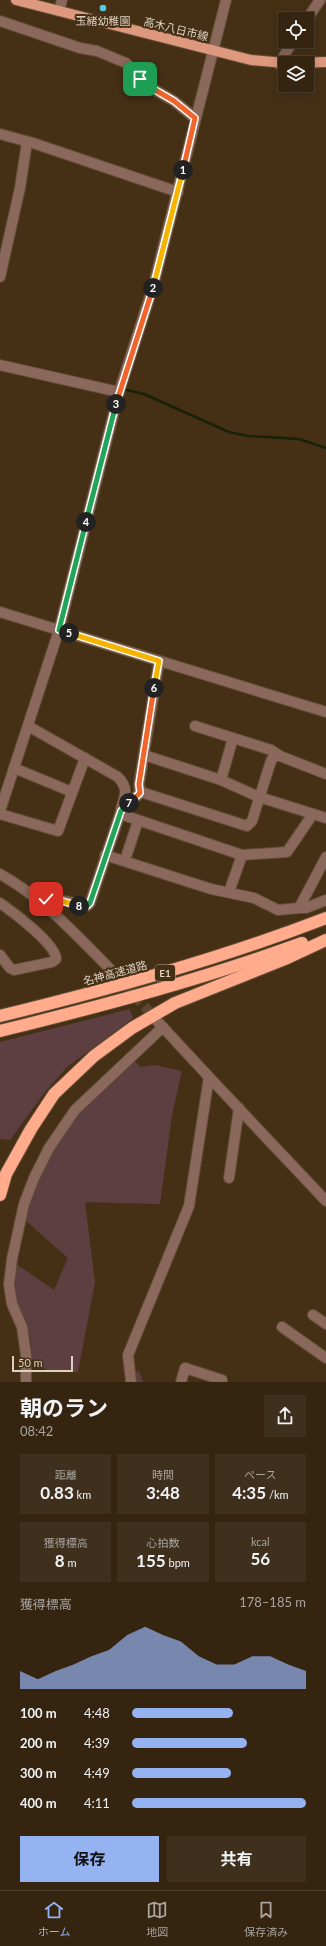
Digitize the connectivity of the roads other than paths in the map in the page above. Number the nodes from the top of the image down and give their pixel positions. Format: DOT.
graph roads {
  1 [pos="16,0"];
  2 [pos="62,0"];
  3 [pos="226,0"];
  4 [pos="320,0"];
  5 [pos="59,11"];
  6 [pos="312,12"];
  7 [pos="0,20"];
  8 [pos="213,51"];
  9 [pos="278,63"];
  10 [pos="314,63"];
  11 [pos="325,63"];
  12 [pos="195,118"];
  13 [pos="0,134"];
  14 [pos="27,142"];
  15 [pos="178,192"];
  16 [pos="0,277"];
  17 [pos="0,365"];
  18 [pos="119,392"];
  19 [pos="0,612"];
  20 [pos="59,630"];
  21 [pos="159,661"];
  22 [pos="326,712"];
  23 [pos="28,726"];
  24 [pos="195,726"];
  25 [pos="233,738"];
  26 [pos="144,755"];
  27 [pos="280,756"];
  28 [pos="85,758"];
  29 [pos="14,768"];
  30 [pos="326,774"];
  31 [pos="221,780"];
  32 [pos="72,792"];
  33 [pos="140,793"];
  34 [pos="259,797"];
  35 [pos="0,811"];
  36 [pos="120,812"];
  37 [pos="0,814"];
  38 [pos="313,814"];
  39 [pos="326,818"];
  40 [pos="138,821"];
  41 [pos="105,854"];
  42 [pos="127,854"];
  43 [pos="242,855"];
  44 [pos="326,857"];
  45 [pos="0,874"];
  46 [pos="229,892"];
  47 [pos="326,900"];
  48 [pos="43,902"];
  49 [pos="0,904"];
  50 [pos="299,908"];
  51 [pos="326,918"];
  52 [pos="326,934"];
  53 [pos="326,940"];
  54 [pos="0,955"];
  55 [pos="114,973"];
  56 [pos="0,1016"];
  57 [pos="0,1031"];
  58 [pos="209,1077"];
  59 [pos="239,1108"];
  60 [pos="229,1178"];
  61 [pos="0,1195"];
  62 [pos="326,1200"];
  63 [pos="313,1315"];
  64 [pos="326,1324"];
  65 [pos="282,1327"];
  66 [pos="326,1358"];
  67 [pos="26,1382"];
  68 [pos="130,1382"];
  69 [pos="180,1382"];
  70 [pos="222,1382"];
  1 -- 5 [label="main road, 高木八日市線"];
  2 -- 5 [label="street"];
  3 -- 8 [label="street"];
  4 -- 6 [label="street"];
  5 -- 8 [label="main road, 高木八日市線"];
  7 -- 12 [label="street"];
  8 -- 9 [label="main road, 高木八日市線"];
  8 -- 12 [label="street"];
  10 -- 11 [label="main road"];
  12 -- 15 [label="street"];
  13 -- 14 [label="street"];
  14 -- 15 [label="street"];
  14 -- 16 [label="street"];
  15 -- 18 [label="street"];
  17 -- 18 [label="street"];
  18 -- 20 [label="street"];
  19 -- 20 [label="street"];
  20 -- 21 [label="street"];
  20 -- 23 [label="street"];
  21 -- 22 [label="street"];
  21 -- 26 [label="street"];
  23 -- 28 [label="street"];
  23 -- 29 [label="street"];
  24 -- 25 [label="street"];
  25 -- 27 [label="street"];
  25 -- 31 [label="street"];
  26 -- 31 [label="street"];
  26 -- 33 [label="street"];
  27 -- 30 [label="street"];
  27 -- 34 [label="street"];
  28 -- 32 [label="street"];
  28 -- 36 [label="street"];
  29 -- 32 [label="street"];
  29 -- 35 [label="street"];
  31 -- 34 [label="street"];
  32 -- 37 [label="street"];
  33 -- 34 [label="street"];
  33 -- 36 [label="street"];
  34 -- 38 [label="street"];
  36 -- 40 [label="street"];
  36 -- 41 [label="street"];
  38 -- 39 [label="street"];
  38 -- 43 [label="street"];
  40 -- 42 [label="street"];
  40 -- 43 [label="street"];
  41 -- 46 [label="street"];
  41 -- 48 [label="street"];
  43 -- 46 [label="street"];
  44 -- 50 [label="street"];
  45 -- 48 [label="street"];
  46 -- 50 [label="street"];
  47 -- 50 [label="street"];
  48 -- 55 [label="street"];
  49 -- 54 [label="street"];
  51 -- 56 [label="highway, 名神高速道路 / E1"];
  52 -- 57 [label="highway, E1"];
  53 -- 61 [label="highway"];
  58 -- 59 [label="street"];
  58 -- 67 [label="street"];
  58 -- 68 [label="street"];
  59 -- 60 [label="street"];
  59 -- 62 [label="street"];
  63 -- 64 [label="street"];
  65 -- 66 [label="street"];
  69 -- 70 [label="street"];
}
